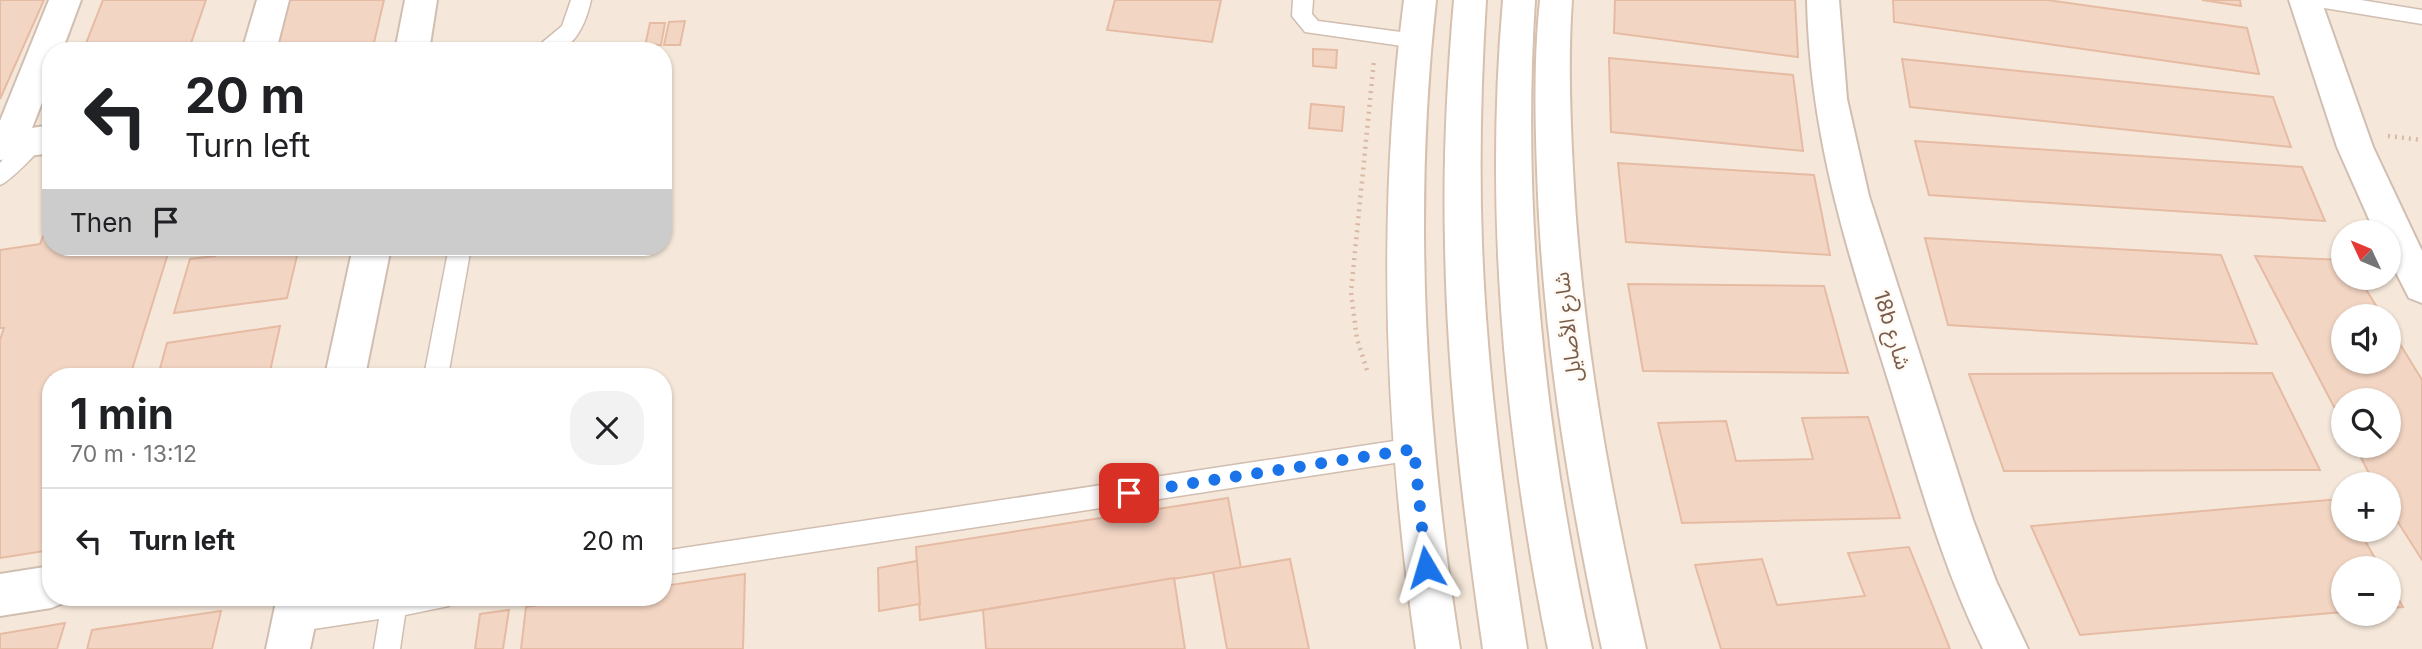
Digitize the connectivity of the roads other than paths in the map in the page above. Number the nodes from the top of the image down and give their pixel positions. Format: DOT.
graph roads {
  1 [pos="65,0"];
  2 [pos="273,0"];
  3 [pos="421,0"];
  4 [pos="581,0"];
  5 [pos="1303,0"];
  6 [pos="1420,0"];
  7 [pos="1470,0"];
  8 [pos="1519,0"];
  9 [pos="1556,0"];
  10 [pos="1824,0"];
  11 [pos="2305,0"];
  12 [pos="2318,0"];
  13 [pos="2422,17"];
  14 [pos="1416,41"];
  15 [pos="52,42"];
  16 [pos="261,42"];
  17 [pos="414,42"];
  18 [pos="554,42"];
  19 [pos="42,75"];
  20 [pos="19,150"];
  21 [pos="370,256"];
  22 [pos="458,256"];
  23 [pos="2422,287"];
  24 [pos="347,368"];
  25 [pos="437,368"];
  26 [pos="1414,449"];
  27 [pos="672,562"];
  28 [pos="42,588"];
  29 [pos="0,595"];
  30 [pos="367,606"];
  31 [pos="394,606"];
  32 [pos="294,622"];
  33 [pos="387,649"];
  34 [pos="1438,649"];
  35 [pos="1505,649"];
  36 [pos="1570,649"];
  37 [pos="1624,649"];
  38 [pos="2006,649"];
  1 -- 15 [label="street"];
  2 -- 16 [label="street"];
  3 -- 17 [label="street"];
  4 -- 18 [label="lane"];
  5 -- 14 [label="lane"];
  6 -- 14 [label="street"];
  7 -- 35 [label="street"];
  8 -- 36 [label="street"];
  9 -- 37 [label="street, شارع الأصايل"];
  10 -- 38 [label="street, 18b شارع"];
  11 -- 23 [label="street"];
  12 -- 13 [label="lane"];
  14 -- 26 [label="street"];
  19 -- 20 [label="street"];
  21 -- 24 [label="street"];
  22 -- 25 [label="lane"];
  26 -- 27 [label="lane"];
  26 -- 34 [label="street"];
  28 -- 29 [label="street"];
  30 -- 32 [label="lane"];
  31 -- 33 [label="lane"];
}
